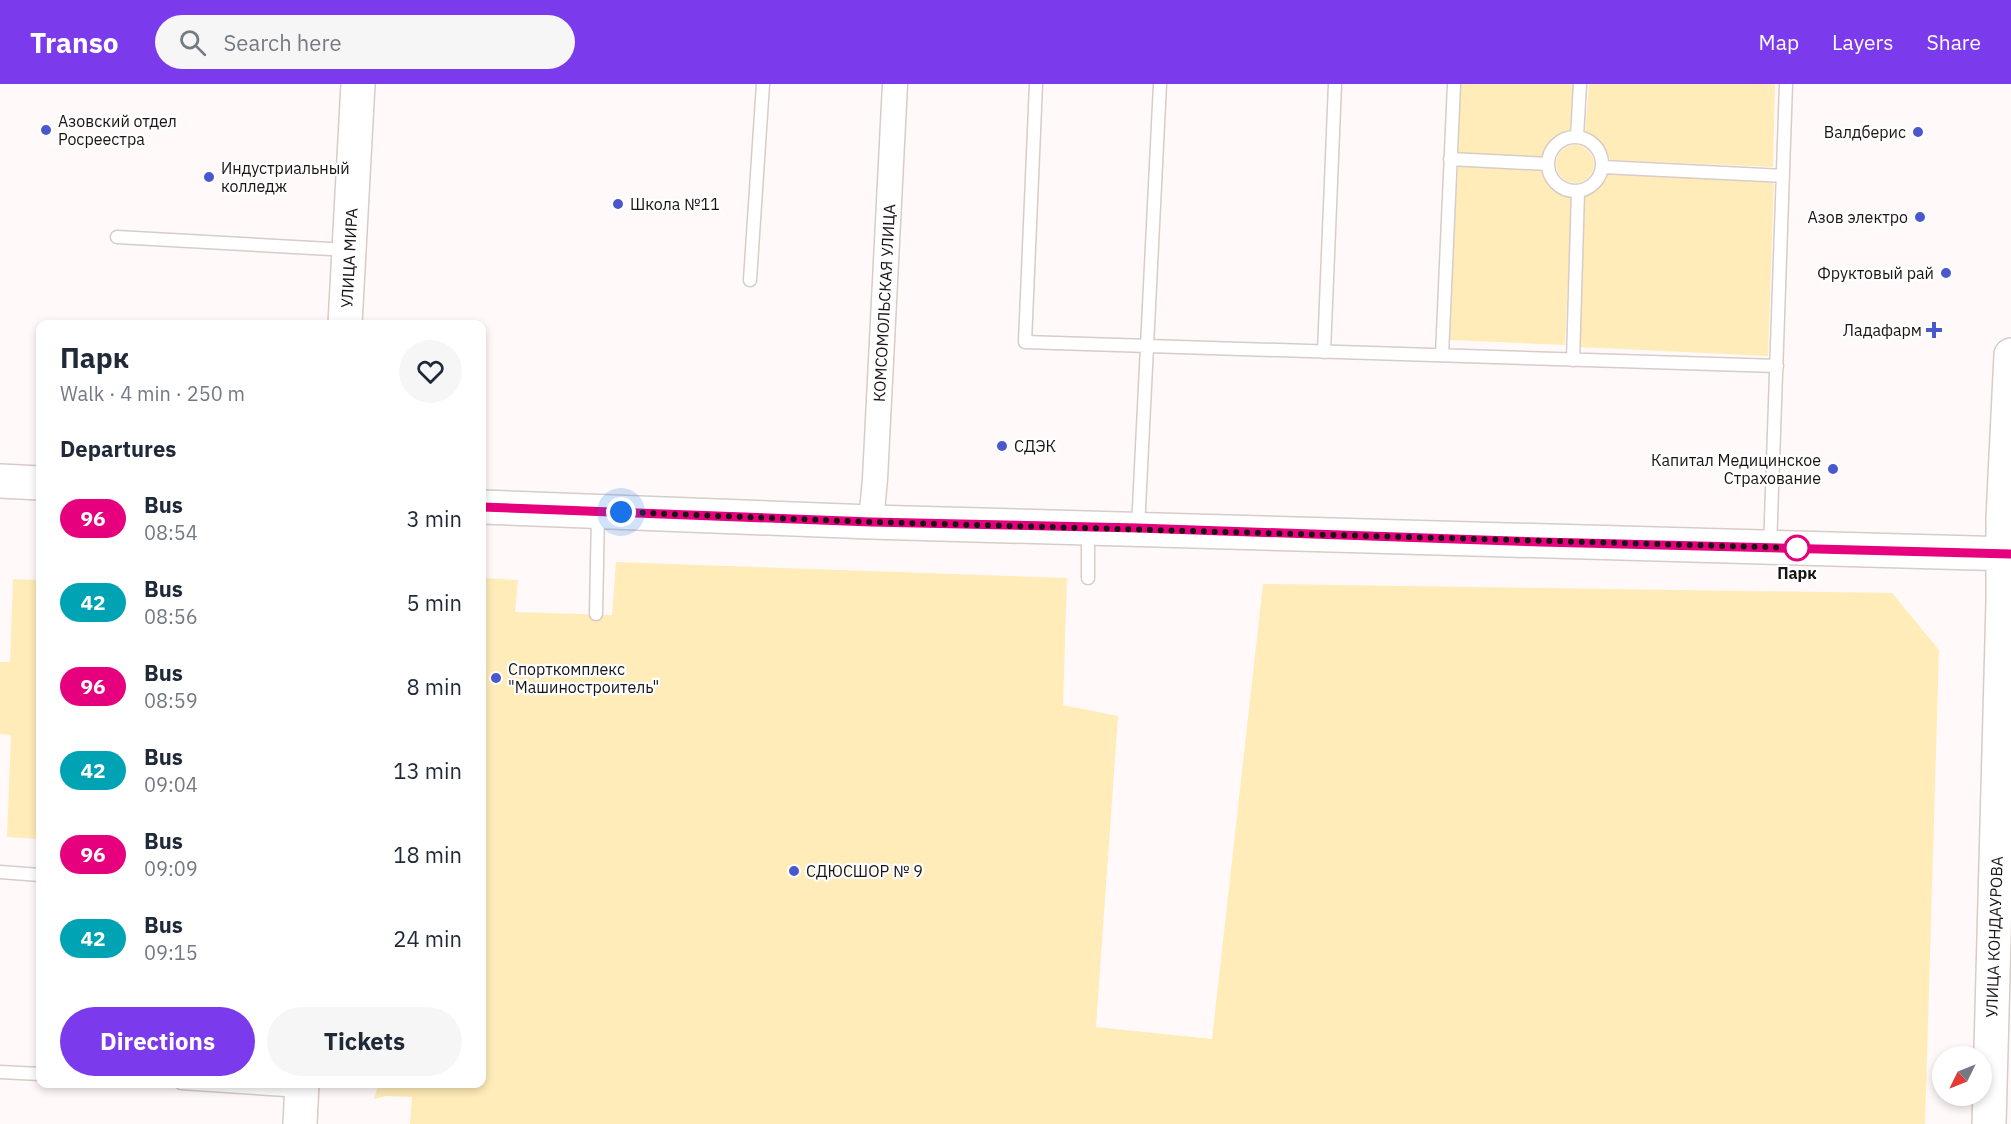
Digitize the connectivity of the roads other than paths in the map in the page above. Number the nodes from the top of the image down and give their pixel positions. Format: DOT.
graph roads {
  1 [pos="358,84"];
  2 [pos="763,84"];
  3 [pos="895,84"];
  4 [pos="1036,84"];
  5 [pos="1160,84"];
  6 [pos="1335,84"];
  7 [pos="1454,84"];
  8 [pos="1580,84"];
  9 [pos="1786,84"];
  10 [pos="1577,137"];
  11 [pos="1450,159"];
  12 [pos="1548,164"];
  13 [pos="1603,167"];
  14 [pos="1784,176"];
  15 [pos="1578,191"];
  16 [pos="117,237"];
  17 [pos="349,250"];
  18 [pos="750,280"];
  19 [pos="345,320"];
  20 [pos="1147,346"];
  21 [pos="1324,352"];
  22 [pos="1442,355"];
  23 [pos="2011,355"];
  24 [pos="1573,360"];
  25 [pos="1777,366"];
  26 [pos="0,481"];
  27 [pos="36,483"];
  28 [pos="486,507"];
  29 [pos="598,511"];
  30 [pos="871,522"];
  31 [pos="1088,527"];
  32 [pos="1138,528"];
  33 [pos="1770,548"];
  34 [pos="2007,554"];
  35 [pos="1088,578"];
  36 [pos="596,614"];
  37 [pos="0,872"];
  38 [pos="36,874"];
  39 [pos="0,1072"];
  40 [pos="36,1074"];
  41 [pos="302,1088"];
  42 [pos="300,1124"];
  43 [pos="1989,1124"];
  1 -- 17 [label="street, УЛИЦА МИРА"];
  2 -- 18 [label="lane"];
  3 -- 30 [label="street, КОМСОМОЛЬСКАЯ УЛИЦА"];
  4 -- 20 [label="lane"];
  5 -- 20 [label="lane"];
  6 -- 21 [label="lane"];
  7 -- 11 [label="lane"];
  8 -- 10 [label="lane"];
  9 -- 14 [label="lane"];
  10 -- 12 [label="lane"];
  10 -- 13 [label="lane"];
  11 -- 12 [label="lane"];
  11 -- 22 [label="lane"];
  12 -- 15 [label="lane"];
  13 -- 14 [label="lane"];
  13 -- 15 [label="lane"];
  14 -- 25 [label="lane"];
  15 -- 24 [label="lane"];
  16 -- 17 [label="lane"];
  17 -- 19 [label="street, УЛИЦА МИРА"];
  20 -- 21 [label="lane"];
  20 -- 32 [label="lane"];
  21 -- 22 [label="lane"];
  22 -- 24 [label="lane"];
  23 -- 34 [label="street, УЛИЦА КОНДАУРОВА"];
  24 -- 25 [label="lane"];
  25 -- 33 [label="lane"];
  26 -- 27 [label="street"];
  28 -- 29 [label="street"];
  29 -- 30 [label="street"];
  29 -- 36 [label="lane"];
  30 -- 31 [label="street"];
  31 -- 32 [label="street"];
  31 -- 35 [label="lane"];
  32 -- 33 [label="street"];
  33 -- 34 [label="street"];
  34 -- 43 [label="street, УЛИЦА КОНДАУРОВА"];
  37 -- 38 [label="lane"];
  39 -- 40 [label="lane"];
  41 -- 42 [label="street"];
}
